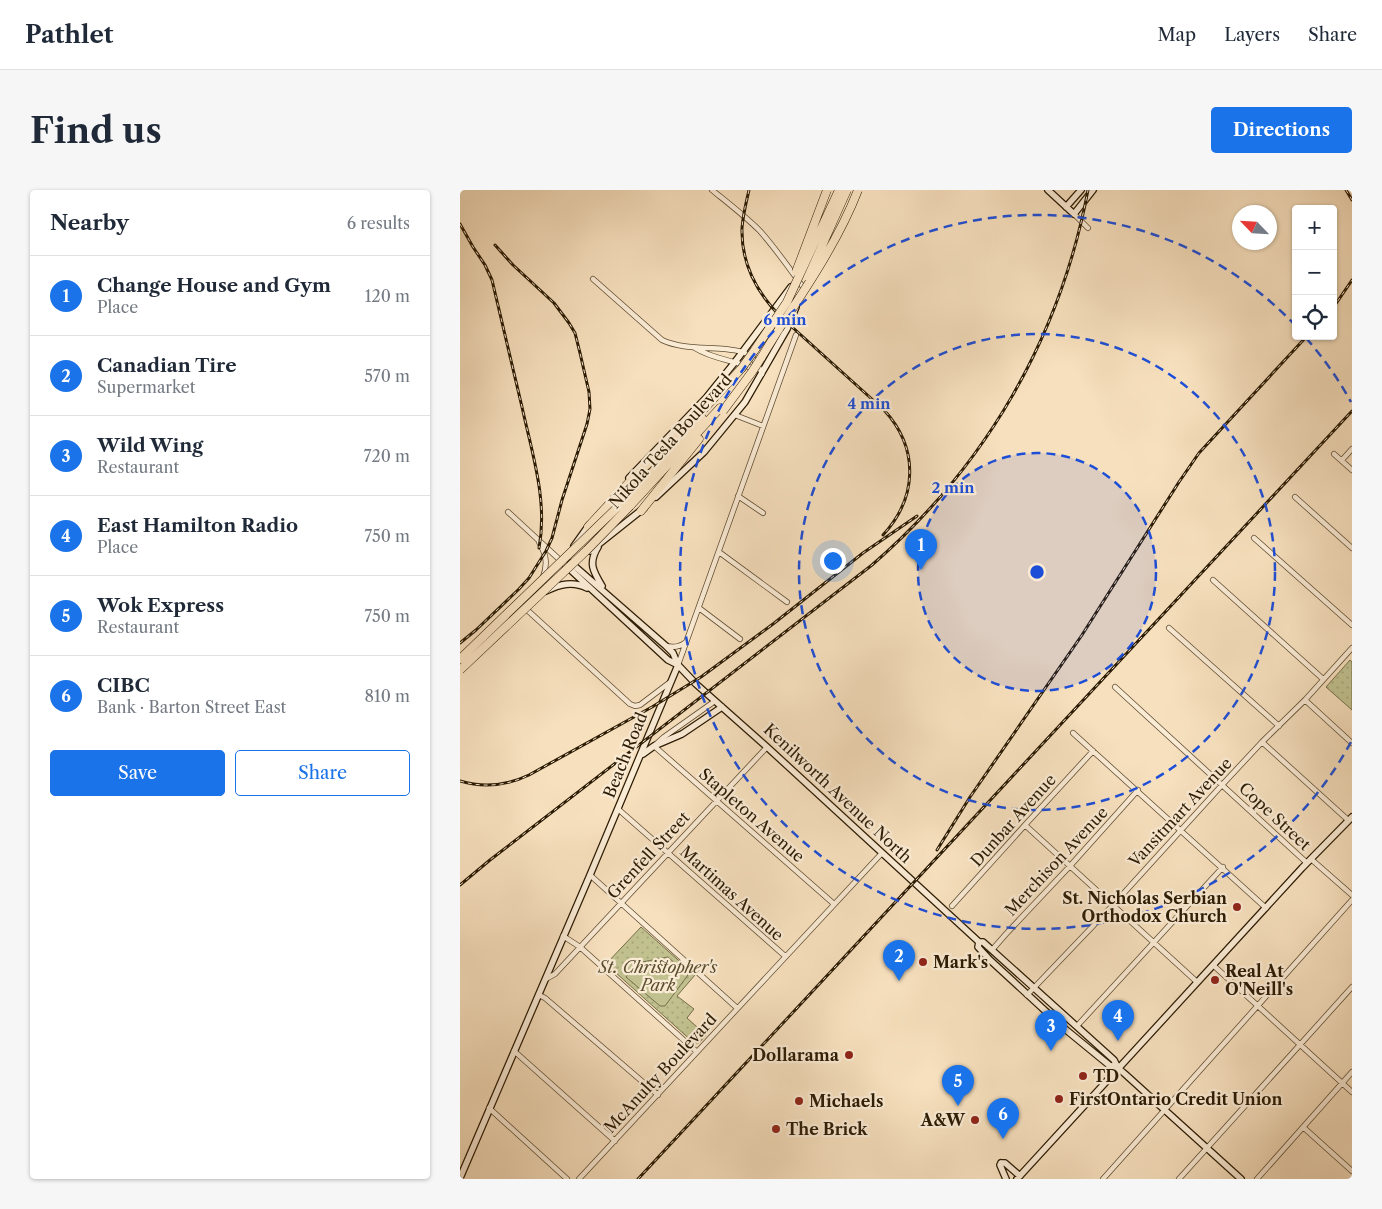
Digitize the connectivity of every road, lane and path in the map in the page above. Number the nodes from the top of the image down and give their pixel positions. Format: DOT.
graph roads {
  1 [pos="712,190"];
  2 [pos="827,190"];
  3 [pos="841,190"];
  4 [pos="846,190"];
  5 [pos="858,190"];
  6 [pos="1048,190"];
  7 [pos="1081,190"];
  8 [pos="1093,190"];
  9 [pos="1066,207"];
  10 [pos="1074,214"];
  11 [pos="1088,228"];
  12 [pos="814,254"];
  13 [pos="593,279"];
  14 [pos="798,279"];
  15 [pos="803,287"];
  16 [pos="780,329"];
  17 [pos="767,332"];
  18 [pos="796,335"];
  19 [pos="694,348"];
  20 [pos="743,352"];
  21 [pos="736,362"];
  22 [pos="762,374"];
  23 [pos="718,406"];
  24 [pos="735,415"];
  25 [pos="763,426"];
  26 [pos="1352,449"];
  27 [pos="1334,454"];
  28 [pos="1342,460"];
  29 [pos="1352,470"];
  30 [pos="738,496"];
  31 [pos="1295,497"];
  32 [pos="627,503"];
  33 [pos="641,511"];
  34 [pos="508,512"];
  35 [pos="763,513"];
  36 [pos="588,527"];
  37 [pos="1254,538"];
  38 [pos="537,539"];
  39 [pos="601,542"];
  40 [pos="1352,548"];
  41 [pos="719,552"];
  42 [pos="562,560"];
  43 [pos="572,566"];
  44 [pos="1212,580"];
  45 [pos="537,588"];
  46 [pos="606,592"];
  47 [pos="542,593"];
  48 [pos="595,593"];
  49 [pos="787,602"];
  50 [pos="525,608"];
  51 [pos="699,608"];
  52 [pos="1352,625"];
  53 [pos="1169,628"];
  54 [pos="740,639"];
  55 [pos="688,641"];
  56 [pos="666,646"];
  57 [pos="1352,648"];
  58 [pos="460,660"];
  59 [pos="678,665"];
  60 [pos="460,670"];
  61 [pos="1323,679"];
  62 [pos="670,682"];
  63 [pos="1115,687"];
  64 [pos="1305,700"];
  65 [pos="716,701"];
  66 [pos="722,707"];
  67 [pos="1279,726"];
  68 [pos="1073,733"];
  69 [pos="1262,742"];
  70 [pos="1352,744"];
  71 [pos="654,746"];
  72 [pos="767,747"];
  73 [pos="1093,751"];
  74 [pos="640,758"];
  75 [pos="1222,785"];
  76 [pos="1138,790"];
  77 [pos="717,800"];
  78 [pos="618,809"];
  79 [pos="1350,819"];
  80 [pos="1025,824"];
  81 [pos="1180,830"];
  82 [pos="668,852"];
  83 [pos="882,853"];
  84 [pos="1309,861"];
  85 [pos="1070,866"];
  86 [pos="1223,867"];
  87 [pos="590,876"];
  88 [pos="1352,895"];
  89 [pos="1352,900"];
  90 [pos="621,903"];
  91 [pos="834,904"];
  92 [pos="1112,905"];
  93 [pos="952,906"];
  94 [pos="1266,908"];
  95 [pos="564,936"];
  96 [pos="979,942"];
  97 [pos="1154,943"];
  98 [pos="580,947"];
  99 [pos="992,950"];
  100 [pos="785,956"];
  101 [pos="1213,965"];
  102 [pos="546,979"];
  103 [pos="1197,982"];
  104 [pos="1352,987"];
  105 [pos="1034,988"];
  106 [pos="1027,994"];
  107 [pos="539,995"];
  108 [pos="1258,1006"];
  109 [pos="737,1008"];
  110 [pos="1078,1026"];
  111 [pos="1300,1045"];
  112 [pos="514,1051"];
  113 [pos="697,1052"];
  114 [pos="1118,1068"];
  115 [pos="1352,1072"];
  116 [pos="1342,1083"];
  117 [pos="1352,1092"];
  118 [pos="658,1095"];
  119 [pos="490,1108"];
  120 [pos="1165,1110"];
  121 [pos="1303,1127"];
  122 [pos="614,1140"];
  123 [pos="1207,1148"];
  124 [pos="1352,1171"];
  125 [pos="1019,1177"];
  126 [pos="460,1178"];
  127 [pos="567,1179"];
  128 [pos="579,1179"];
  129 [pos="1006,1179"];
  130 [pos="1103,1179"];
  131 [pos="1180,1179"];
  132 [pos="1241,1179"];
  133 [pos="1258,1179"];
  1 -- 14 [label="street"];
  2 -- 17 [label="highway, bridge"];
  3 -- 12 [label="main road"];
  3 -- 17 [label="highway, Nikola Tesla Boulevard, bridge"];
  4 -- 16 [label="highway, bridge"];
  5 -- 16 [label="highway, bridge"];
  6 -- 9 [label="main road"];
  7 -- 9 [label="main road"];
  8 -- 10 [label="main road"];
  9 -- 10 [label="main road"];
  10 -- 11 [label="street"];
  12 -- 14 [label="main road"];
  12 -- 15 [label="main road"];
  13 -- 19 [label="street"];
  14 -- 15 [label="street"];
  14 -- 20 [label="main road"];
  15 -- 22 [label="main road"];
  16 -- 23 [label="highway, bridge"];
  17 -- 23 [label="highway, Nikola Tesla Boulevard, bridge"];
  18 -- 25 [label="street, Beach Road"];
  19 -- 20 [label="street"];
  19 -- 21 [label="street"];
  20 -- 21 [label="main road"];
  20 -- 22 [label="street"];
  21 -- 22 [label="street"];
  21 -- 36 [label="main road"];
  22 -- 24 [label="main road"];
  23 -- 32 [label="highway, Nikola Tesla Boulevard"];
  23 -- 33 [label="highway"];
  23 -- 36 [label="highway"];
  24 -- 25 [label="street"];
  24 -- 33 [label="main road"];
  25 -- 30 [label="street, Beach Road"];
  26 -- 28 [label="street"];
  27 -- 28 [label="street"];
  28 -- 29 [label="street"];
  30 -- 35 [label="street"];
  30 -- 41 [label="street, Beach Road"];
  31 -- 40 [label="street"];
  32 -- 58 [label="highway, Nikola Tesla Boulevard, bridge"];
  32 -- 60 [label="highway, Nikola Tesla Boulevard, bridge"];
  33 -- 39 [label="main road"];
  34 -- 38 [label="street, Kenilworth Avenue North"];
  36 -- 42 [label="main road"];
  37 -- 52 [label="street"];
  38 -- 42 [label="street, Kenilworth Avenue North"];
  38 -- 45 [label="street"];
  39 -- 43 [label="main road"];
  39 -- 46 [label="main road"];
  41 -- 49 [label="street"];
  41 -- 51 [label="street, Beach Road"];
  42 -- 43 [label="main road, Kenilworth Avenue North"];
  42 -- 45 [label="main road"];
  43 -- 46 [label="main road, Kenilworth Avenue North"];
  43 -- 47 [label="main road"];
  43 -- 48 [label="main road, Kenilworth Avenue North"];
  44 -- 61 [label="street"];
  45 -- 58 [label="main road"];
  46 -- 56 [label="main road, Kenilworth Avenue North"];
  47 -- 48 [label="main road"];
  47 -- 50 [label="main road"];
  48 -- 59 [label="main road, Kenilworth Avenue North"];
  50 -- 60 [label="main road"];
  50 -- 62 [label="street"];
  51 -- 54 [label="street"];
  51 -- 55 [label="street, Beach Road"];
  53 -- 67 [label="street"];
  55 -- 56 [label="street"];
  55 -- 59 [label="street, Beach Road"];
  56 -- 59 [label="main road, Kenilworth Avenue North"];
  57 -- 61 [label="street, Vansitmart Avenue"];
  59 -- 62 [label="main road, Beach Road"];
  59 -- 65 [label="main road, Kenilworth Avenue North"];
  61 -- 64 [label="street, Vansitmart Avenue"];
  62 -- 74 [label="main road, Beach Road"];
  63 -- 75 [label="street, Cope Street"];
  64 -- 67 [label="street, Vansitmart Avenue"];
  64 -- 70 [label="street"];
  65 -- 66 [label="main road, Kenilworth Avenue North"];
  65 -- 71 [label="street"];
  66 -- 71 [label="main road"];
  66 -- 72 [label="main road, Kenilworth Avenue North"];
  67 -- 69 [label="street, Vansitmart Avenue"];
  68 -- 73 [label="street"];
  69 -- 75 [label="street, Vansitmart Avenue"];
  69 -- 79 [label="street"];
  71 -- 74 [label="main road"];
  71 -- 77 [label="street, Stapleton Avenue"];
  72 -- 77 [label="street, Grenfell Street"];
  72 -- 83 [label="main road, Kenilworth Avenue North"];
  73 -- 76 [label="street"];
  73 -- 80 [label="street, Dunbar Avenue"];
  74 -- 78 [label="main road, Beach Road"];
  75 -- 81 [label="street, Vansitmart Avenue"];
  75 -- 84 [label="street, Cope Street"];
  76 -- 81 [label="street"];
  76 -- 85 [label="street, Merchison Avenue"];
  77 -- 82 [label="street, Grenfell Street"];
  77 -- 91 [label="street, Stapleton Avenue"];
  78 -- 82 [label="street, Martimas Avenue"];
  78 -- 87 [label="main road, Beach Road"];
  79 -- 84 [label="main road"];
  80 -- 85 [label="street"];
  80 -- 93 [label="street, Dunbar Avenue"];
  81 -- 86 [label="street"];
  81 -- 92 [label="street, Vansitmart Avenue"];
  82 -- 90 [label="street, Grenfell Street"];
  82 -- 100 [label="street, Martimas Avenue"];
  83 -- 91 [label="street, McAnulty Boulevard"];
  83 -- 96 [label="main road, Kenilworth Avenue North"];
  84 -- 88 [label="street, Cope Street"];
  84 -- 94 [label="main road"];
  85 -- 92 [label="street"];
  85 -- 99 [label="street, Merchison Avenue"];
  86 -- 94 [label="street"];
  86 -- 97 [label="street"];
  87 -- 90 [label="street"];
  87 -- 95 [label="main road, Beach Road"];
  89 -- 108 [label="street"];
  90 -- 98 [label="street, Grenfell Street"];
  90 -- 109 [label="street"];
  91 -- 100 [label="street, McAnulty Boulevard"];
  92 -- 97 [label="street"];
  92 -- 105 [label="street, Vansitmart Avenue"];
  94 -- 101 [label="main road"];
  95 -- 98 [label="street"];
  95 -- 102 [label="main road, Beach Road"];
  96 -- 99 [label="main road, Kenilworth Avenue North"];
  96 -- 106 [label="main road, Kenilworth Avenue North"];
  97 -- 103 [label="street"];
  97 -- 110 [label="street"];
  98 -- 102 [label="street, Grenfell Street"];
  98 -- 113 [label="street"];
  99 -- 105 [label="main road, Kenilworth Avenue North"];
  100 -- 109 [label="street, McAnulty Boulevard"];
  101 -- 103 [label="main road"];
  101 -- 108 [label="street"];
  102 -- 107 [label="main road, Beach Road"];
  103 -- 114 [label="main road"];
  104 -- 111 [label="street"];
  105 -- 106 [label="street, Vansitmart Avenue"];
  105 -- 110 [label="main road, Kenilworth Avenue North"];
  106 -- 114 [label="main road, Kenilworth Avenue North"];
  107 -- 112 [label="main road, Beach Road"];
  107 -- 118 [label="street"];
  108 -- 111 [label="street"];
  108 -- 120 [label="street"];
  109 -- 113 [label="street, McAnulty Boulevard"];
  110 -- 114 [label="main road, Kenilworth Avenue North"];
  111 -- 116 [label="street"];
  111 -- 123 [label="street"];
  112 -- 119 [label="main road, Beach Road"];
  112 -- 122 [label="street"];
  113 -- 118 [label="street, McAnulty Boulevard"];
  114 -- 120 [label="main road, Kenilworth Avenue North"];
  114 -- 125 [label="main road"];
  115 -- 116 [label="street"];
  116 -- 117 [label="street"];
  116 -- 121 [label="street"];
  118 -- 122 [label="street, McAnulty Boulevard"];
  119 -- 126 [label="main road, Beach Road"];
  119 -- 127 [label="street"];
  120 -- 123 [label="main road, Kenilworth Avenue North"];
  120 -- 130 [label="street"];
  121 -- 124 [label="street"];
  121 -- 133 [label="street"];
  122 -- 128 [label="street, McAnulty Boulevard"];
  123 -- 131 [label="street"];
  123 -- 132 [label="main road, Kenilworth Avenue North"];
  125 -- 129 [label="main road"];
}
